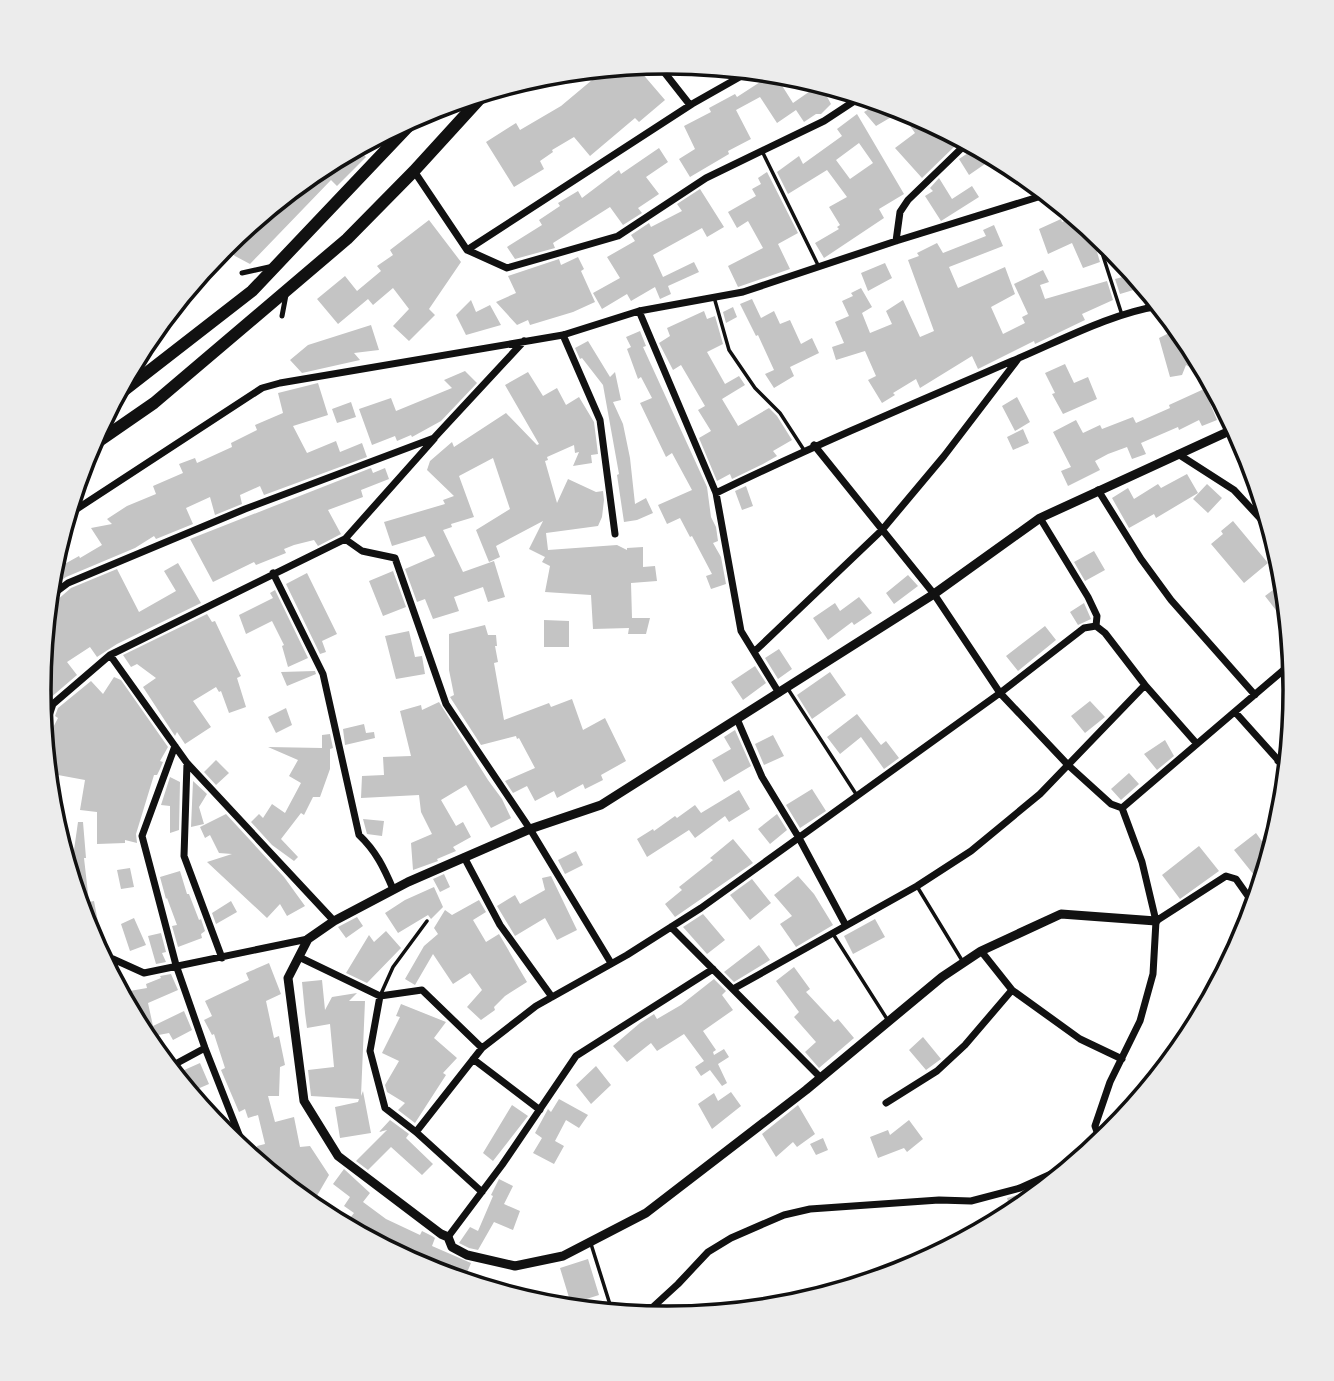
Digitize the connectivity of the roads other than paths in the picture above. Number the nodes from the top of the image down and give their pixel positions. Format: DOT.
graph roads {
  1 [pos="666,74"];
  2 [pos="736,79"];
  3 [pos="852,103"];
  4 [pos="475,105"];
  5 [pos="690,105"];
  6 [pos="390,140"];
  7 [pos="961,149"];
  8 [pos="762,151"];
  9 [pos="414,171"];
  10 [pos="1036,198"];
  11 [pos="896,241"];
  12 [pos="467,250"];
  13 [pos="1103,255"];
  14 [pos="276,266"];
  15 [pos="818,266"];
  16 [pos="242,273"];
  17 [pos="287,290"];
  18 [pos="714,297"];
  19 [pos="1150,307"];
  20 [pos="639,311"];
  21 [pos="1122,315"];
  22 [pos="282,316"];
  23 [pos="563,335"];
  24 [pos="525,340"];
  25 [pos="1018,359"];
  26 [pos="132,384"];
  27 [pos="1226,432"];
  28 [pos="106,436"];
  29 [pos="434,438"];
  30 [pos="814,445"];
  31 [pos="804,450"];
  32 [pos="1178,454"];
  33 [pos="1098,490"];
  34 [pos="716,493"];
  35 [pos="79,508"];
  36 [pos="1258,515"];
  37 [pos="1040,518"];
  38 [pos="882,530"];
  39 [pos="615,534"];
  40 [pos="345,539"];
  41 [pos="273,573"];
  42 [pos="60,589"];
  43 [pos="934,594"];
  44 [pos="1096,626"];
  45 [pos="754,652"];
  46 [pos="110,655"];
  47 [pos="1283,671"];
  48 [pos="1145,685"];
  49 [pos="783,690"];
  50 [pos="1000,693"];
  51 [pos="1255,695"];
  52 [pos="51,709"];
  53 [pos="1235,712"];
  54 [pos="737,719"];
  55 [pos="1197,744"];
  56 [pos="174,746"];
  57 [pos="1279,761"];
  58 [pos="187,763"];
  59 [pos="1068,765"];
  60 [pos="857,796"];
  61 [pos="1122,808"];
  62 [pos="530,829"];
  63 [pos="799,838"];
  64 [pos="464,857"];
  65 [pos="917,886"];
  66 [pos="393,889"];
  67 [pos="1248,896"];
  68 [pos="334,920"];
  69 [pos="427,921"];
  70 [pos="1156,921"];
  71 [pos="845,924"];
  72 [pos="671,927"];
  73 [pos="832,932"];
  74 [pos="307,939"];
  75 [pos="981,951"];
  76 [pos="299,957"];
  77 [pos="113,958"];
  78 [pos="222,958"];
  79 [pos="114,962"];
  80 [pos="964,962"];
  81 [pos="611,963"];
  82 [pos="176,965"];
  83 [pos="713,969"];
  84 [pos="733,989"];
  85 [pos="1012,990"];
  86 [pos="380,996"];
  87 [pos="552,997"];
  88 [pos="889,1021"];
  89 [pos="205,1048"];
  90 [pos="482,1048"];
  91 [pos="473,1059"];
  92 [pos="1122,1059"];
  93 [pos="176,1064"];
  94 [pos="821,1078"];
  95 [pos="886,1103"];
  96 [pos="540,1110"];
  97 [pos="416,1132"];
  98 [pos="1097,1132"];
  99 [pos="238,1133"];
  100 [pos="1045,1177"];
  101 [pos="482,1192"];
  102 [pos="449,1237"];
  103 [pos="590,1242"];
  104 [pos="610,1303"];
  105 [pos="654,1306"];
  1 -- 5 [label="street"];
  2 -- 5 [label="street"];
  3 -- 8 [label="street"];
  4 -- 9 [label="highway"];
  5 -- 12 [label="street"];
  6 -- 14 [label="highway"];
  7 -- 11 [label="street"];
  8 -- 12 [label="street"];
  8 -- 15 [label="lane"];
  9 -- 12 [label="street"];
  9 -- 17 [label="highway"];
  10 -- 11 [label="street"];
  11 -- 15 [label="street"];
  13 -- 21 [label="lane"];
  14 -- 16 [label="street"];
  14 -- 26 [label="highway"];
  15 -- 18 [label="street"];
  17 -- 22 [label="street"];
  17 -- 28 [label="highway"];
  18 -- 20 [label="street"];
  18 -- 31 [label="lane"];
  19 -- 21 [label="street"];
  20 -- 23 [label="street"];
  20 -- 34 [label="street"];
  21 -- 25 [label="street"];
  23 -- 24 [label="street"];
  23 -- 39 [label="street"];
  24 -- 29 [label="street"];
  24 -- 35 [label="street"];
  25 -- 30 [label="street"];
  25 -- 38 [label="street"];
  27 -- 32 [label="street"];
  29 -- 40 [label="street"];
  29 -- 42 [label="street"];
  30 -- 31 [label="street"];
  30 -- 38 [label="street"];
  31 -- 34 [label="street"];
  32 -- 33 [label="street"];
  32 -- 36 [label="street"];
  33 -- 37 [label="street"];
  33 -- 51 [label="street"];
  34 -- 45 [label="street"];
  37 -- 43 [label="street"];
  37 -- 44 [label="street"];
  38 -- 43 [label="street"];
  38 -- 45 [label="street"];
  40 -- 41 [label="street"];
  40 -- 62 [label="street"];
  41 -- 46 [label="street"];
  41 -- 66 [label="street"];
  43 -- 49 [label="street"];
  43 -- 50 [label="street"];
  44 -- 48 [label="street"];
  44 -- 50 [label="street"];
  45 -- 49 [label="street"];
  46 -- 52 [label="street"];
  46 -- 56 [label="street"];
  47 -- 51 [label="street"];
  48 -- 55 [label="street"];
  48 -- 59 [label="street"];
  49 -- 54 [label="street"];
  49 -- 60 [label="lane"];
  50 -- 59 [label="street"];
  50 -- 60 [label="street"];
  51 -- 53 [label="street"];
  53 -- 55 [label="street"];
  53 -- 57 [label="street"];
  54 -- 62 [label="street"];
  54 -- 63 [label="street"];
  55 -- 61 [label="street"];
  56 -- 58 [label="street"];
  56 -- 82 [label="street"];
  58 -- 68 [label="street"];
  58 -- 78 [label="street"];
  59 -- 61 [label="street"];
  59 -- 65 [label="street"];
  60 -- 63 [label="street"];
  61 -- 70 [label="street"];
  62 -- 64 [label="street"];
  62 -- 81 [label="street"];
  63 -- 71 [label="street"];
  63 -- 72 [label="street"];
  64 -- 66 [label="street"];
  64 -- 87 [label="street"];
  65 -- 71 [label="street"];
  65 -- 80 [label="lane"];
  66 -- 68 [label="street"];
  67 -- 70 [label="street"];
  68 -- 74 [label="street"];
  69 -- 86 [label="lane"];
  70 -- 75 [label="street"];
  70 -- 92 [label="street"];
  71 -- 73 [label="street"];
  72 -- 81 [label="street"];
  72 -- 83 [label="street"];
  73 -- 84 [label="street"];
  73 -- 88 [label="lane"];
  74 -- 76 [label="street"];
  74 -- 78 [label="street"];
  75 -- 80 [label="street"];
  75 -- 85 [label="street"];
  76 -- 86 [label="street"];
  76 -- 102 [label="street"];
  77 -- 79 [label="street"];
  77 -- 82 [label="street"];
  78 -- 82 [label="street"];
  80 -- 88 [label="street"];
  81 -- 87 [label="street"];
  82 -- 89 [label="street"];
  83 -- 84 [label="street"];
  83 -- 96 [label="street"];
  84 -- 94 [label="street"];
  85 -- 92 [label="street"];
  85 -- 95 [label="street"];
  86 -- 90 [label="street"];
  86 -- 97 [label="street"];
  87 -- 90 [label="street"];
  88 -- 94 [label="street"];
  89 -- 93 [label="street"];
  89 -- 99 [label="street"];
  90 -- 91 [label="street"];
  91 -- 96 [label="street"];
  91 -- 97 [label="street"];
  92 -- 98 [label="street"];
  94 -- 103 [label="street"];
  96 -- 101 [label="street"];
  97 -- 101 [label="street"];
  100 -- 105 [label="street"];
  101 -- 102 [label="street"];
  102 -- 103 [label="street"];
  103 -- 104 [label="lane"];
}
